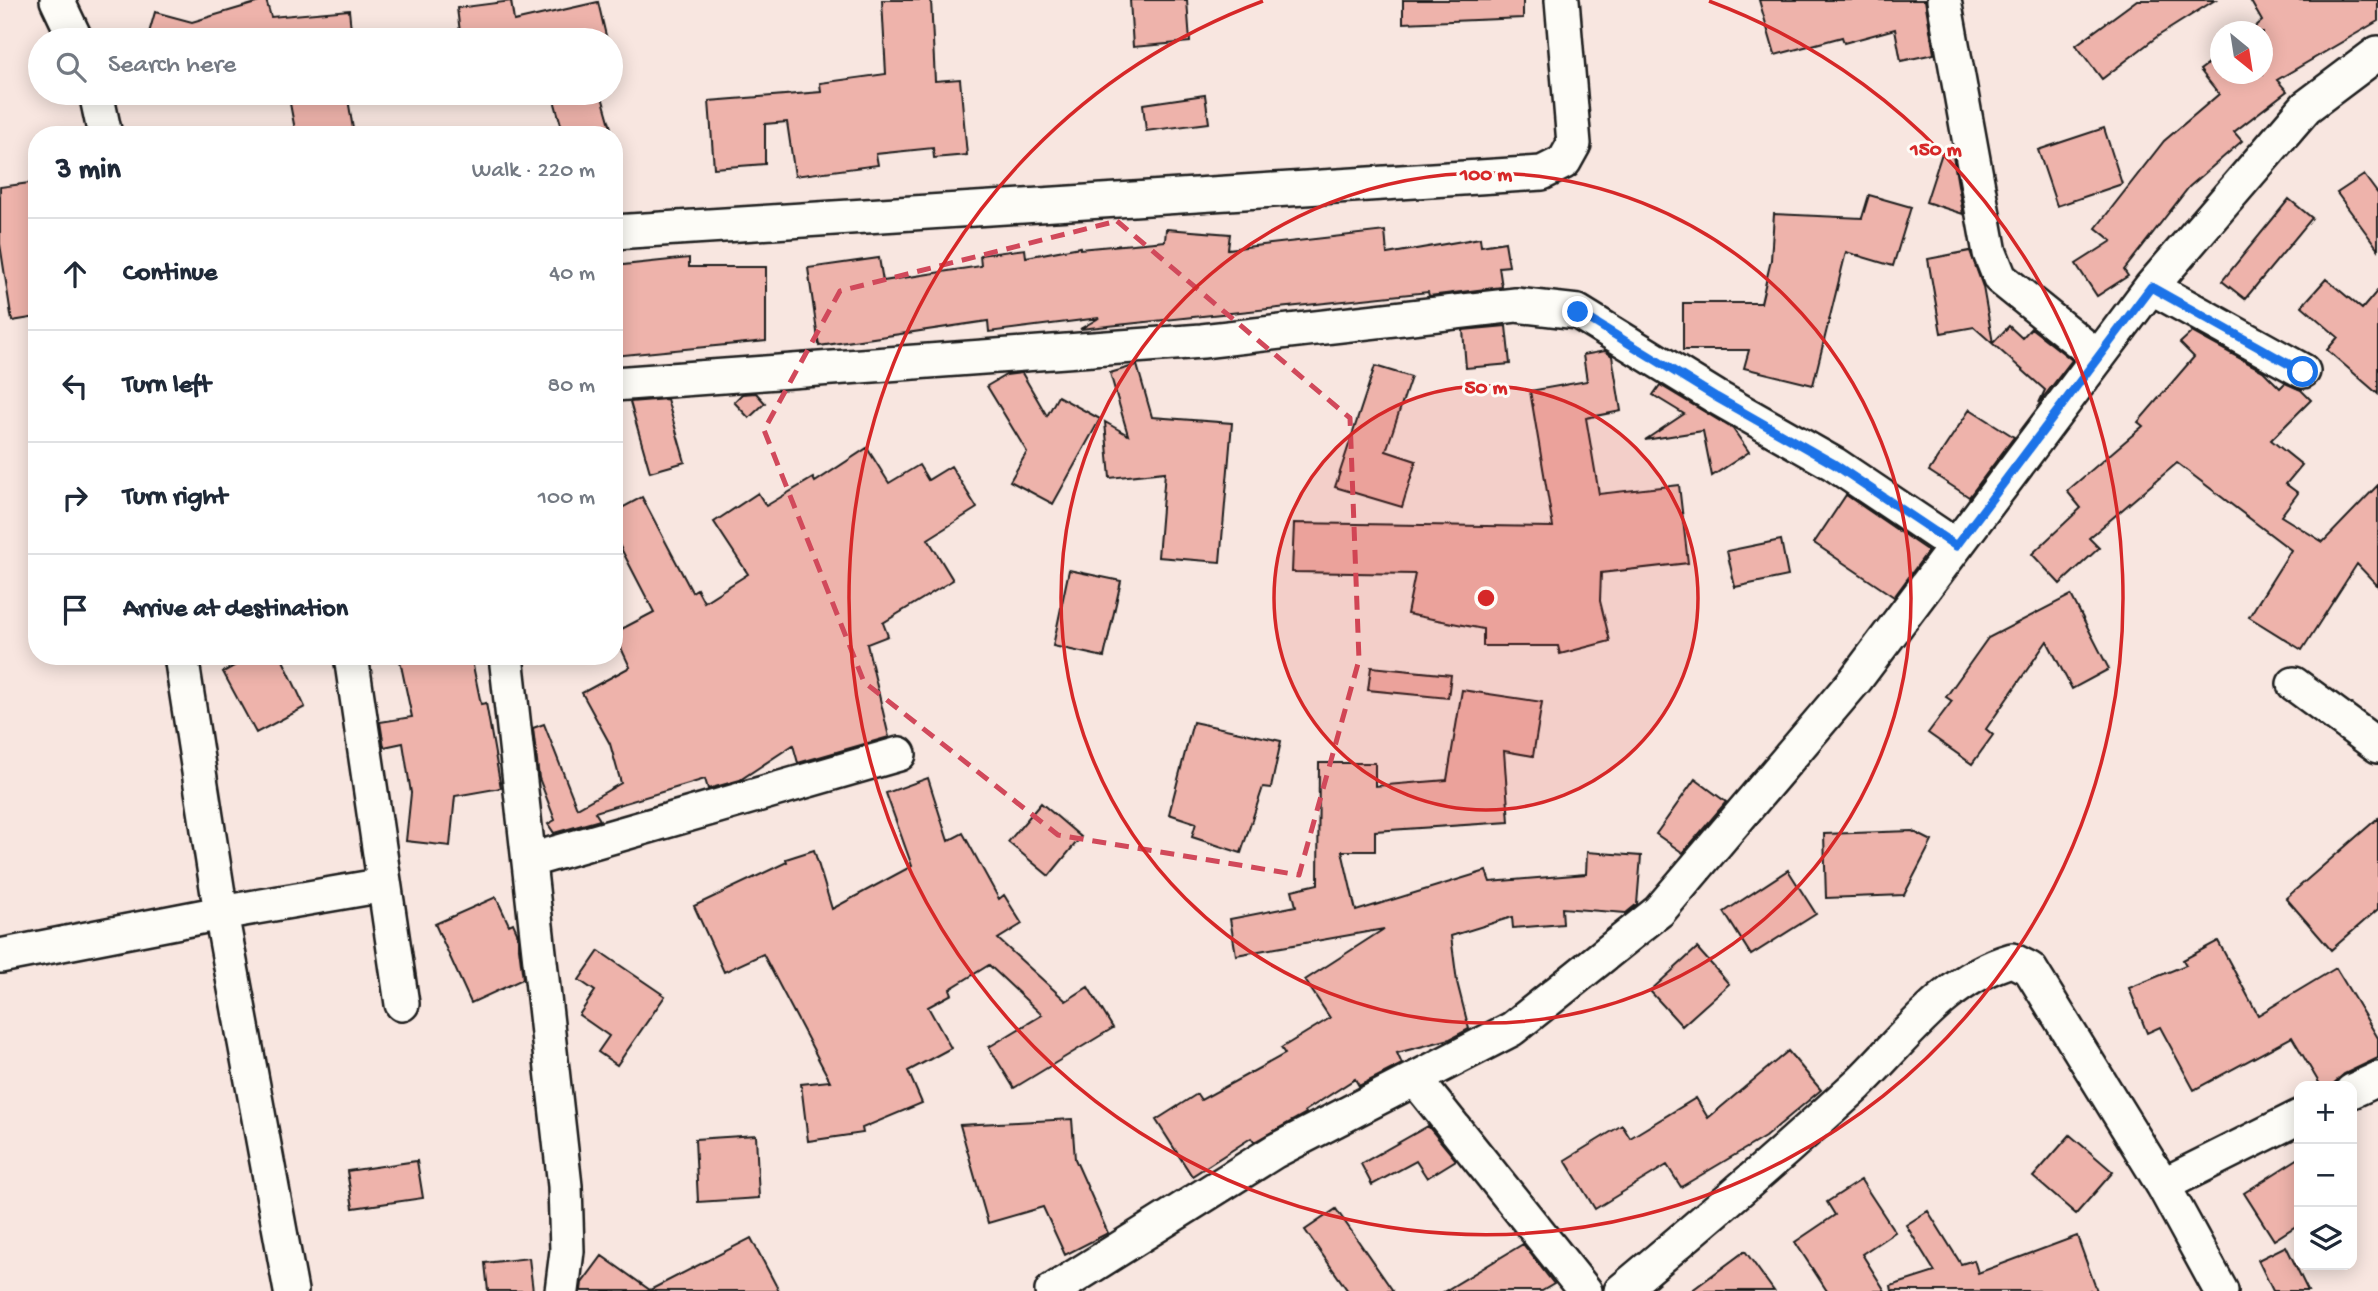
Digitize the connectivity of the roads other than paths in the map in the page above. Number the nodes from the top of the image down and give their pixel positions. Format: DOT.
graph roads {
  1 [pos="57,0"];
  2 [pos="1562,0"];
  3 [pos="1944,0"];
  4 [pos="70,28"];
  5 [pos="2378,53"];
  6 [pos="99,105"];
  7 [pos="103,126"];
  8 [pos="623,231"];
  9 [pos="2151,287"];
  10 [pos="2098,357"];
  11 [pos="2303,372"];
  12 [pos="623,382"];
  13 [pos="1956,546"];
  14 [pos="182,665"];
  15 [pos="352,665"];
  16 [pos="507,665"];
  17 [pos="2294,684"];
  18 [pos="2378,746"];
  19 [pos="899,754"];
  20 [pos="531,860"];
  21 [pos="384,885"];
  22 [pos="221,913"];
  23 [pos="0,956"];
  24 [pos="402,1004"];
  25 [pos="2378,1079"];
  26 [pos="1416,1080"];
  27 [pos="2357,1089"];
  28 [pos="2294,1120"];
  29 [pos="2163,1185"];
  30 [pos="291,1291"];
  31 [pos="562,1291"];
  32 [pos="1052,1291"];
  33 [pos="1585,1291"];
  34 [pos="1621,1291"];
  35 [pos="2221,1291"];
  1 -- 4 [label="street"];
  2 -- 8 [label="street"];
  3 -- 10 [label="street"];
  5 -- 9 [label="street"];
  6 -- 7 [label="street"];
  9 -- 10 [label="street"];
  9 -- 11 [label="street"];
  10 -- 13 [label="street"];
  12 -- 13 [label="street"];
  13 -- 26 [label="street"];
  14 -- 22 [label="street"];
  15 -- 21 [label="street"];
  16 -- 20 [label="street"];
  17 -- 18 [label="street"];
  19 -- 20 [label="street"];
  20 -- 31 [label="street"];
  21 -- 22 [label="street"];
  21 -- 24 [label="street"];
  22 -- 23 [label="street"];
  22 -- 30 [label="street"];
  25 -- 27 [label="street"];
  26 -- 32 [label="street"];
  26 -- 33 [label="street"];
  28 -- 29 [label="street"];
  29 -- 34 [label="street"];
  29 -- 35 [label="street"];
}
